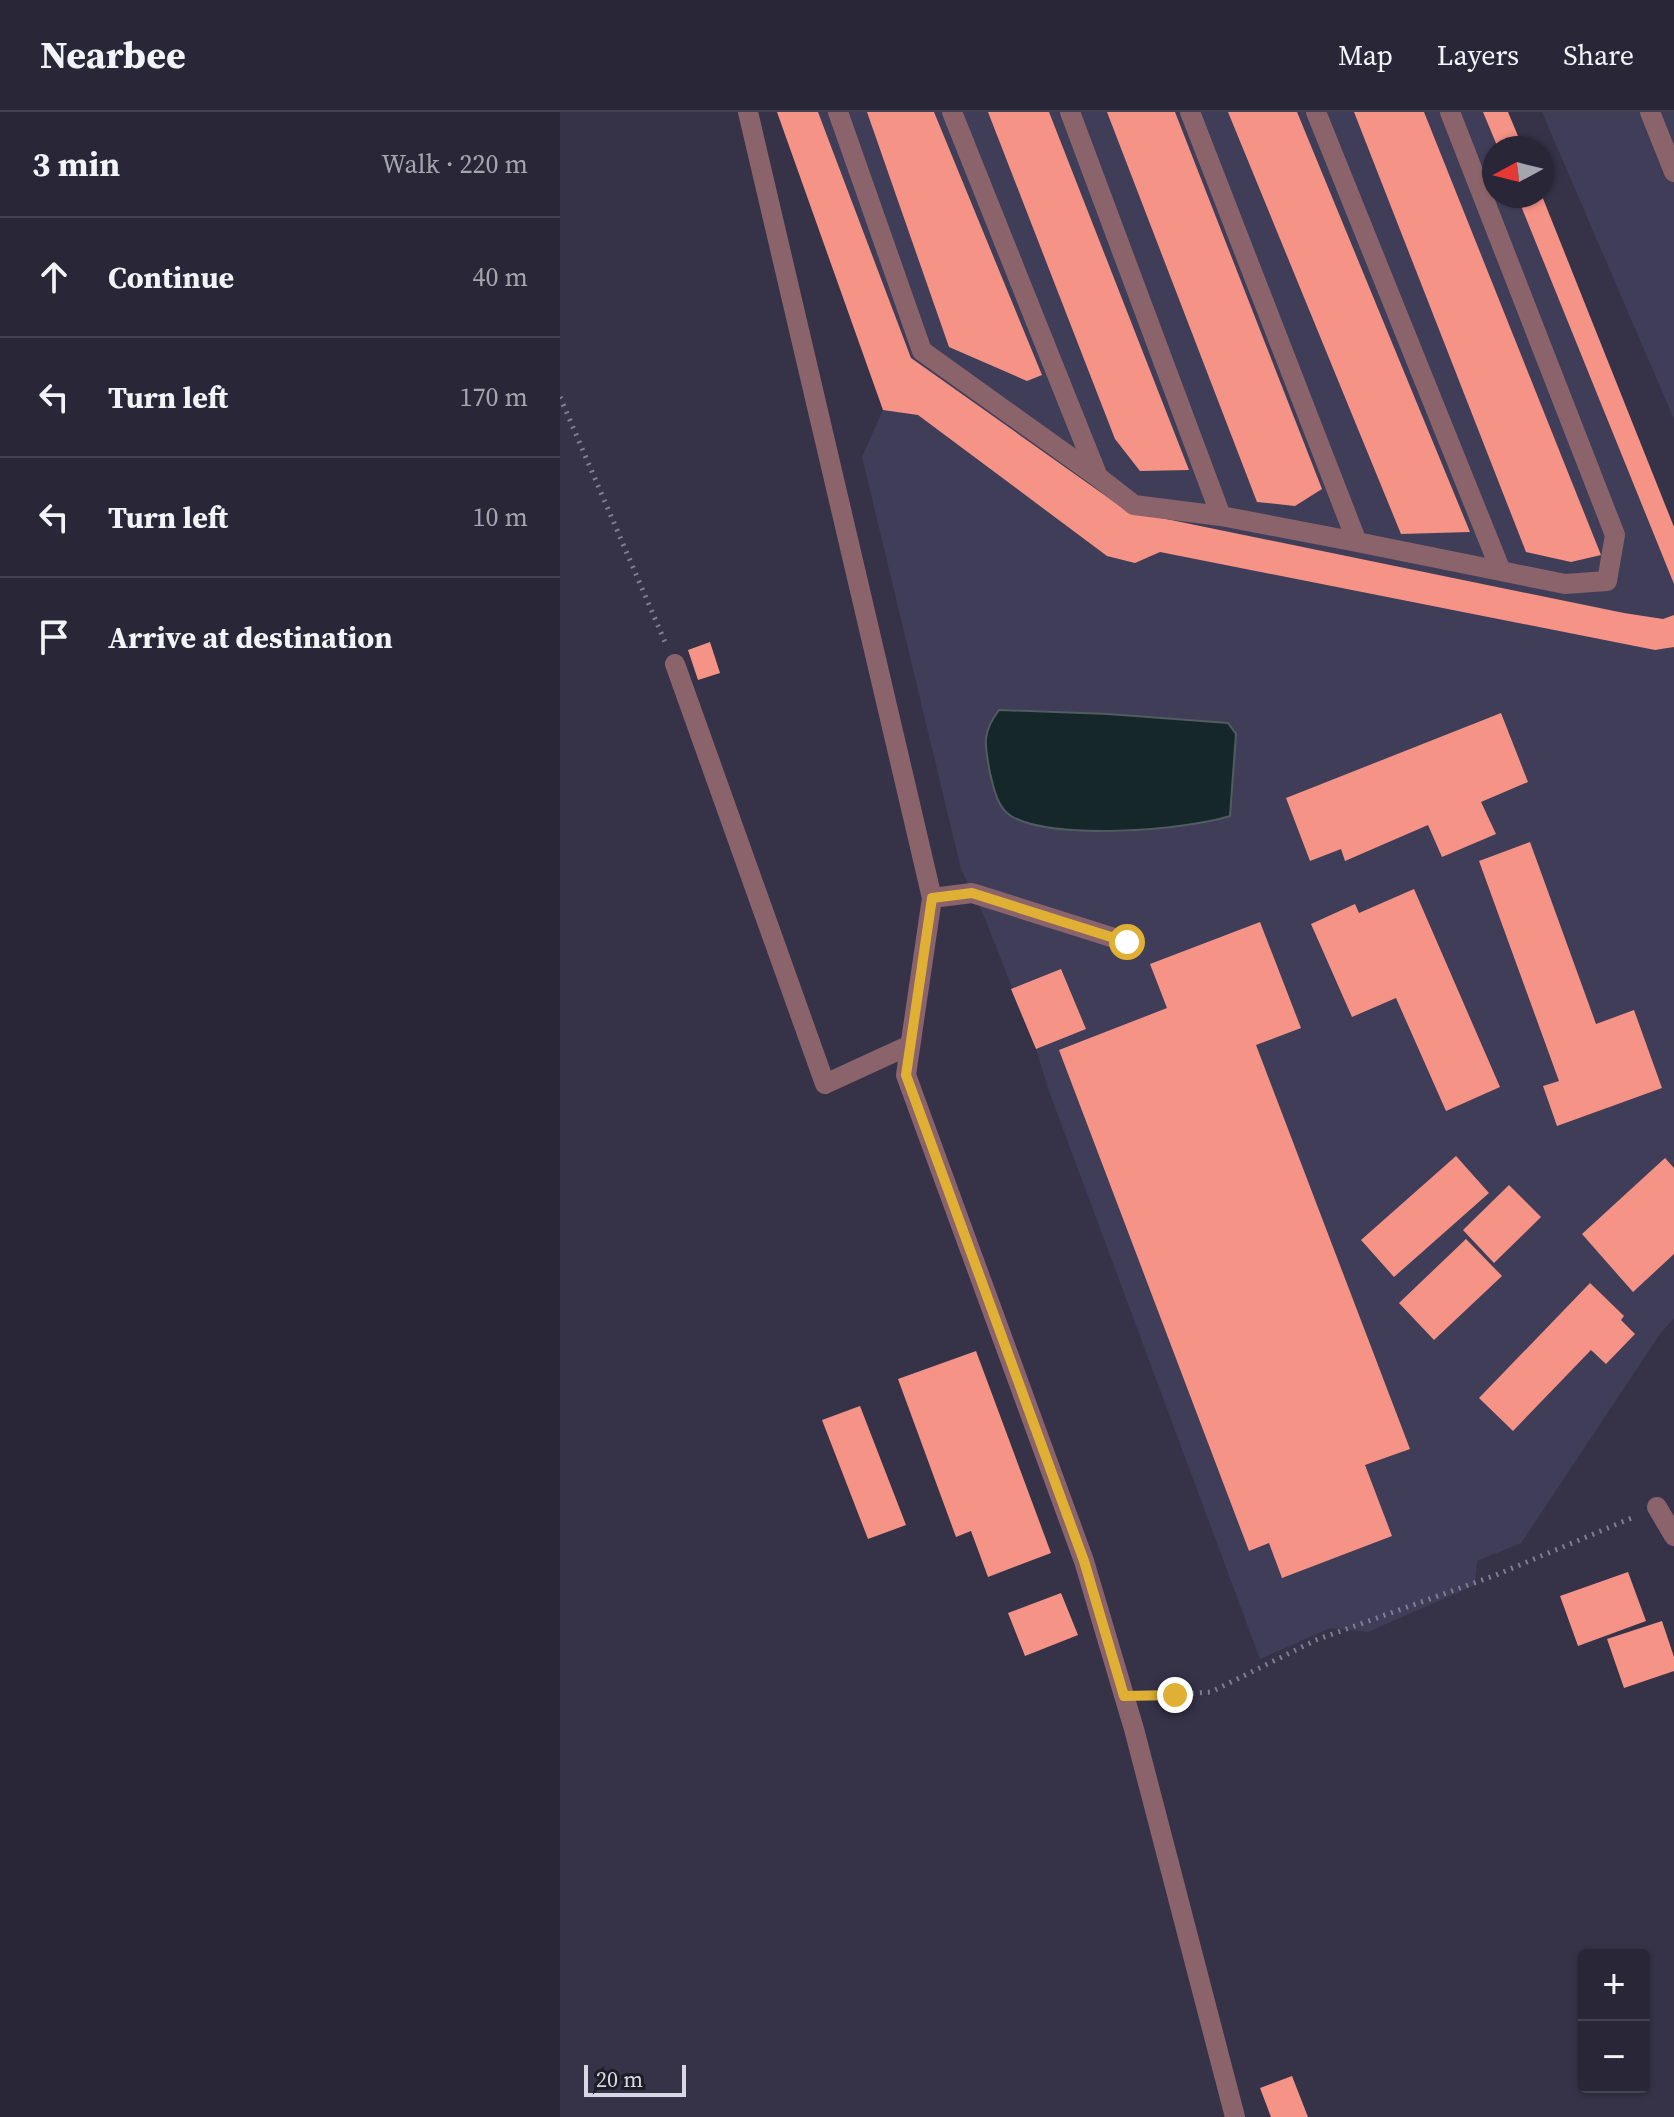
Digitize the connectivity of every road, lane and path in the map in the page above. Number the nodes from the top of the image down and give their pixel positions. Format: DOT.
graph roads {
  1 [pos="748,112"];
  2 [pos="838,112"];
  3 [pos="952,112"];
  4 [pos="1070,112"];
  5 [pos="1190,112"];
  6 [pos="1316,112"];
  7 [pos="1450,112"];
  8 [pos="1650,112"];
  9 [pos="1674,172"];
  10 [pos="560,397"];
  11 [pos="1098,477"];
  12 [pos="1221,516"];
  13 [pos="1357,542"];
  14 [pos="1501,571"];
  15 [pos="675,664"];
  16 [pos="932,898"];
  17 [pos="1127,942"];
  18 [pos="910,1045"];
  19 [pos="1657,1507"];
  20 [pos="1674,1536"];
  21 [pos="1124,1696"];
  22 [pos="1235,2117"];
  1 -- 16 [label="street"];
  2 -- 11 [label="street"];
  3 -- 11 [label="street"];
  4 -- 12 [label="street"];
  5 -- 13 [label="street"];
  6 -- 14 [label="street"];
  7 -- 14 [label="street"];
  8 -- 9 [label="street"];
  10 -- 15 [label="path"];
  11 -- 12 [label="street"];
  12 -- 13 [label="street"];
  13 -- 14 [label="street"];
  15 -- 18 [label="street"];
  16 -- 17 [label="street"];
  16 -- 18 [label="street"];
  18 -- 21 [label="street"];
  19 -- 20 [label="street"];
  19 -- 21 [label="path"];
  21 -- 22 [label="street"];
}
